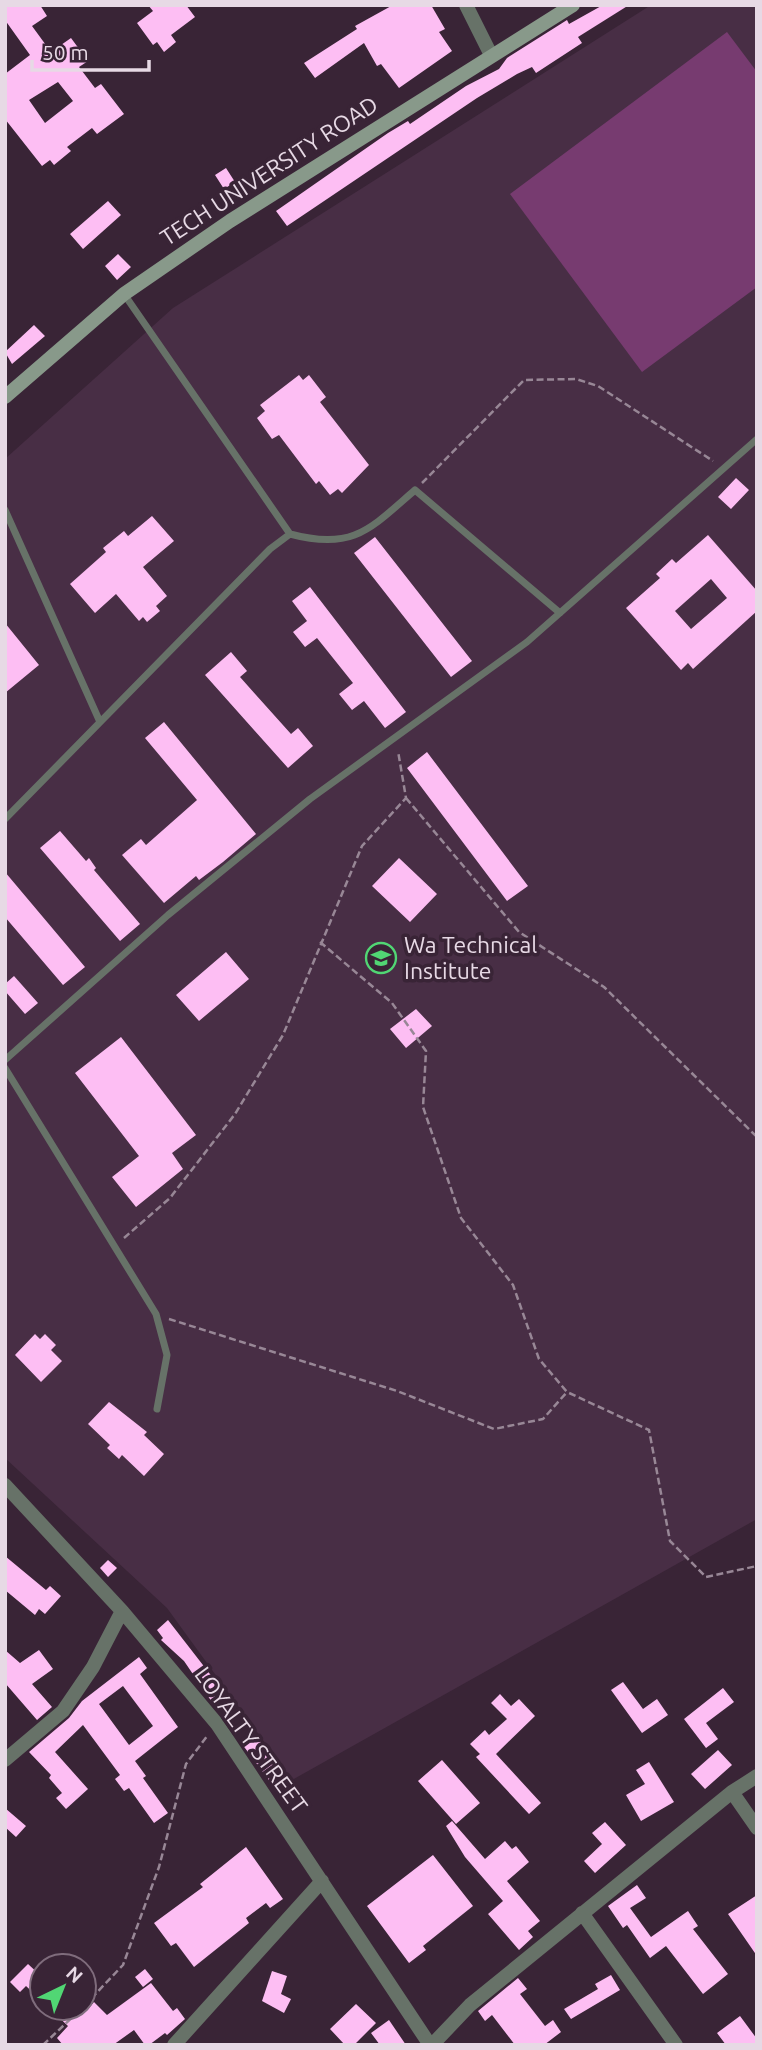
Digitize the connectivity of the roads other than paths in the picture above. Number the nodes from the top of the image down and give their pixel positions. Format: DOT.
graph roads {
  1 [pos="466,5"];
  2 [pos="573,5"];
  3 [pos="491,55"];
  4 [pos="124,295"];
  5 [pos="5,397"];
  6 [pos="757,439"];
  7 [pos="5,510"];
  8 [pos="290,534"];
  9 [pos="560,614"];
  10 [pos="100,722"];
  11 [pos="5,819"];
  12 [pos="5,1060"];
  13 [pos="5,1068"];
  14 [pos="157,1409"];
  15 [pos="5,1485"];
  16 [pos="122,1611"];
  17 [pos="5,1760"];
  18 [pos="757,1776"];
  19 [pos="732,1792"];
  20 [pos="757,1828"];
  21 [pos="322,1881"];
  22 [pos="582,1913"];
  23 [pos="174,2045"];
  24 [pos="431,2045"];
  25 [pos="676,2045"];
  1 -- 3 [label="street"];
  2 -- 3 [label="street, TECH UNIVERSITY ROAD"];
  3 -- 4 [label="street, TECH UNIVERSITY ROAD"];
  4 -- 5 [label="street, TECH UNIVERSITY ROAD"];
  4 -- 8 [label="lane"];
  6 -- 9 [label="lane"];
  7 -- 10 [label="lane"];
  8 -- 9 [label="lane"];
  8 -- 10 [label="lane"];
  9 -- 12 [label="lane"];
  10 -- 11 [label="lane"];
  13 -- 14 [label="lane"];
  15 -- 16 [label="street, LOYALTY STREET"];
  16 -- 17 [label="street"];
  16 -- 21 [label="street, LOYALTY STREET"];
  18 -- 19 [label="street"];
  19 -- 20 [label="street"];
  19 -- 22 [label="street"];
  21 -- 23 [label="street"];
  21 -- 24 [label="street, LOYALTY STREET"];
  22 -- 24 [label="street"];
  22 -- 25 [label="street"];
}
